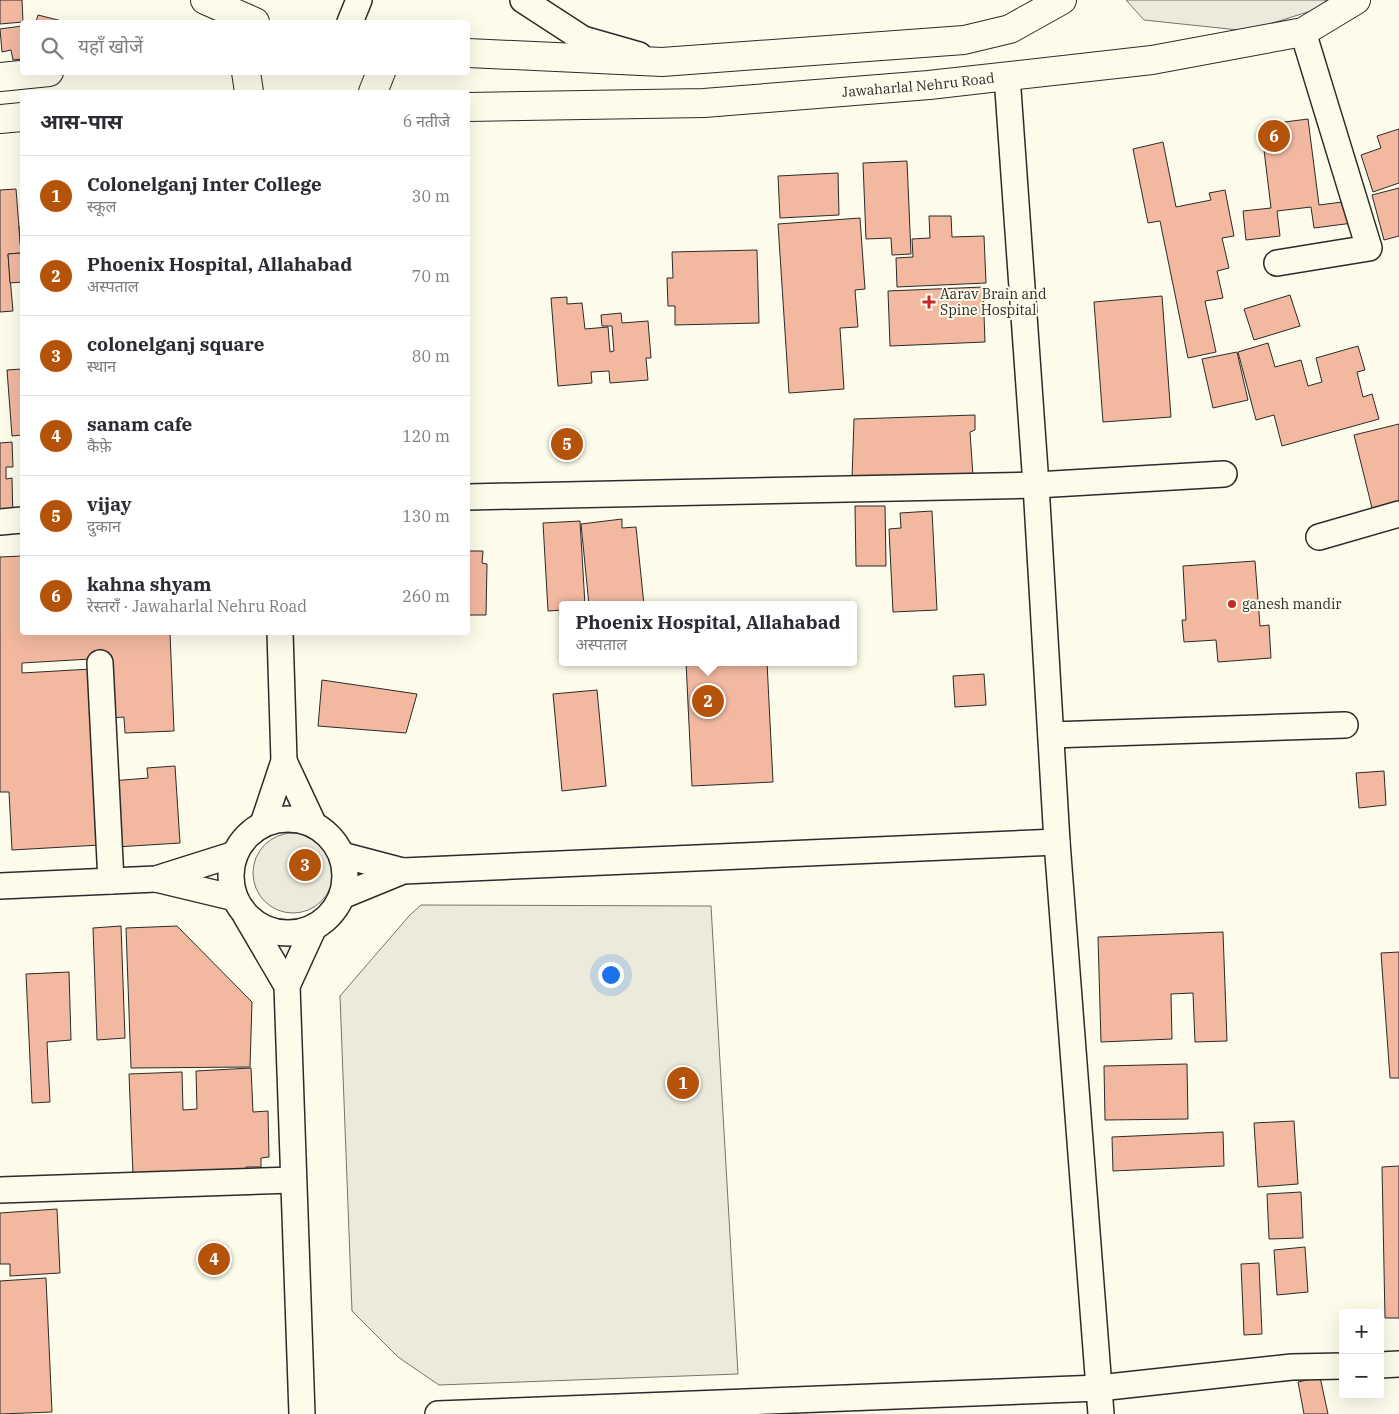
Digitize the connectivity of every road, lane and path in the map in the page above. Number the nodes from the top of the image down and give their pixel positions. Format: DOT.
graph roads {
  1 [pos="205,0"];
  2 [pos="359,0"];
  3 [pos="523,0"];
  4 [pos="1062,0"];
  5 [pos="1356,0"];
  6 [pos="250,20"];
  7 [pos="351,20"];
  8 [pos="1303,32"];
  9 [pos="470,53"];
  10 [pos="662,62"];
  11 [pos="24,75"];
  12 [pos="246,75"];
  13 [pos="380,75"];
  14 [pos="1007,76"];
  15 [pos="0,78"];
  16 [pos="249,90"];
  17 [pos="374,90"];
  18 [pos="470,107"];
  19 [pos="20,117"];
  20 [pos="0,119"];
  21 [pos="1276,264"];
  22 [pos="1224,474"];
  23 [pos="1036,485"];
  24 [pos="470,498"];
  25 [pos="1399,514"];
  26 [pos="20,520"];
  27 [pos="0,522"];
  28 [pos="1319,537"];
  29 [pos="280,635"];
  30 [pos="100,663"];
  31 [pos="1345,725"];
  32 [pos="1051,735"];
  33 [pos="284,761"];
  34 [pos="313,823"];
  35 [pos="263,824"];
  36 [pos="1058,842"];
  37 [pos="235,854"];
  38 [pos="342,855"];
  39 [pos="404,871"];
  40 [pos="156,879"];
  41 [pos="111,881"];
  42 [pos="0,886"];
  43 [pos="342,896"];
  44 [pos="241,907"];
  45 [pos="314,927"];
  46 [pos="287,986"];
  47 [pos="292,1180"];
  48 [pos="0,1190"];
  49 [pos="1399,1364"];
  50 [pos="1384,1365"];
  51 [pos="1339,1366"];
  52 [pos="1099,1388"];
  53 [pos="302,1414"];
  54 [pos="438,1414"];
  55 [pos="1101,1414"];
  1 -- 6 [label="main road"];
  2 -- 7 [label="street"];
  3 -- 10 [label="street"];
  4 -- 10 [label="main road"];
  5 -- 8 [label="main road, Jawaharlal Nehru Road"];
  8 -- 14 [label="main road, Jawaharlal Nehru Road"];
  8 -- 21 [label="street"];
  9 -- 10 [label="main road"];
  11 -- 15 [label="main road"];
  12 -- 16 [label="main road"];
  13 -- 17 [label="main road"];
  14 -- 18 [label="main road, Jawaharlal Nehru Road"];
  14 -- 23 [label="street"];
  19 -- 20 [label="main road"];
  22 -- 23 [label="street"];
  23 -- 24 [label="street"];
  23 -- 32 [label="street"];
  25 -- 28 [label="street"];
  26 -- 27 [label="street"];
  29 -- 33 [label="street"];
  30 -- 41 [label="street"];
  31 -- 32 [label="street"];
  32 -- 36 [label="street"];
  33 -- 34 [label="street"];
  33 -- 35 [label="street"];
  34 -- 35 [label="street"];
  34 -- 38 [label="street"];
  35 -- 37 [label="street"];
  36 -- 39 [label="street"];
  36 -- 52 [label="street"];
  37 -- 40 [label="street"];
  37 -- 44 [label="street"];
  38 -- 39 [label="street"];
  38 -- 43 [label="street"];
  39 -- 43 [label="street"];
  40 -- 41 [label="street"];
  40 -- 44 [label="street"];
  41 -- 42 [label="street"];
  43 -- 45 [label="street"];
  44 -- 45 [label="street"];
  44 -- 46 [label="street"];
  45 -- 46 [label="street"];
  46 -- 47 [label="street"];
  47 -- 48 [label="street"];
  47 -- 53 [label="street"];
  49 -- 50 [label="street"];
  51 -- 52 [label="street"];
  52 -- 54 [label="street"];
  52 -- 55 [label="street"];
}
